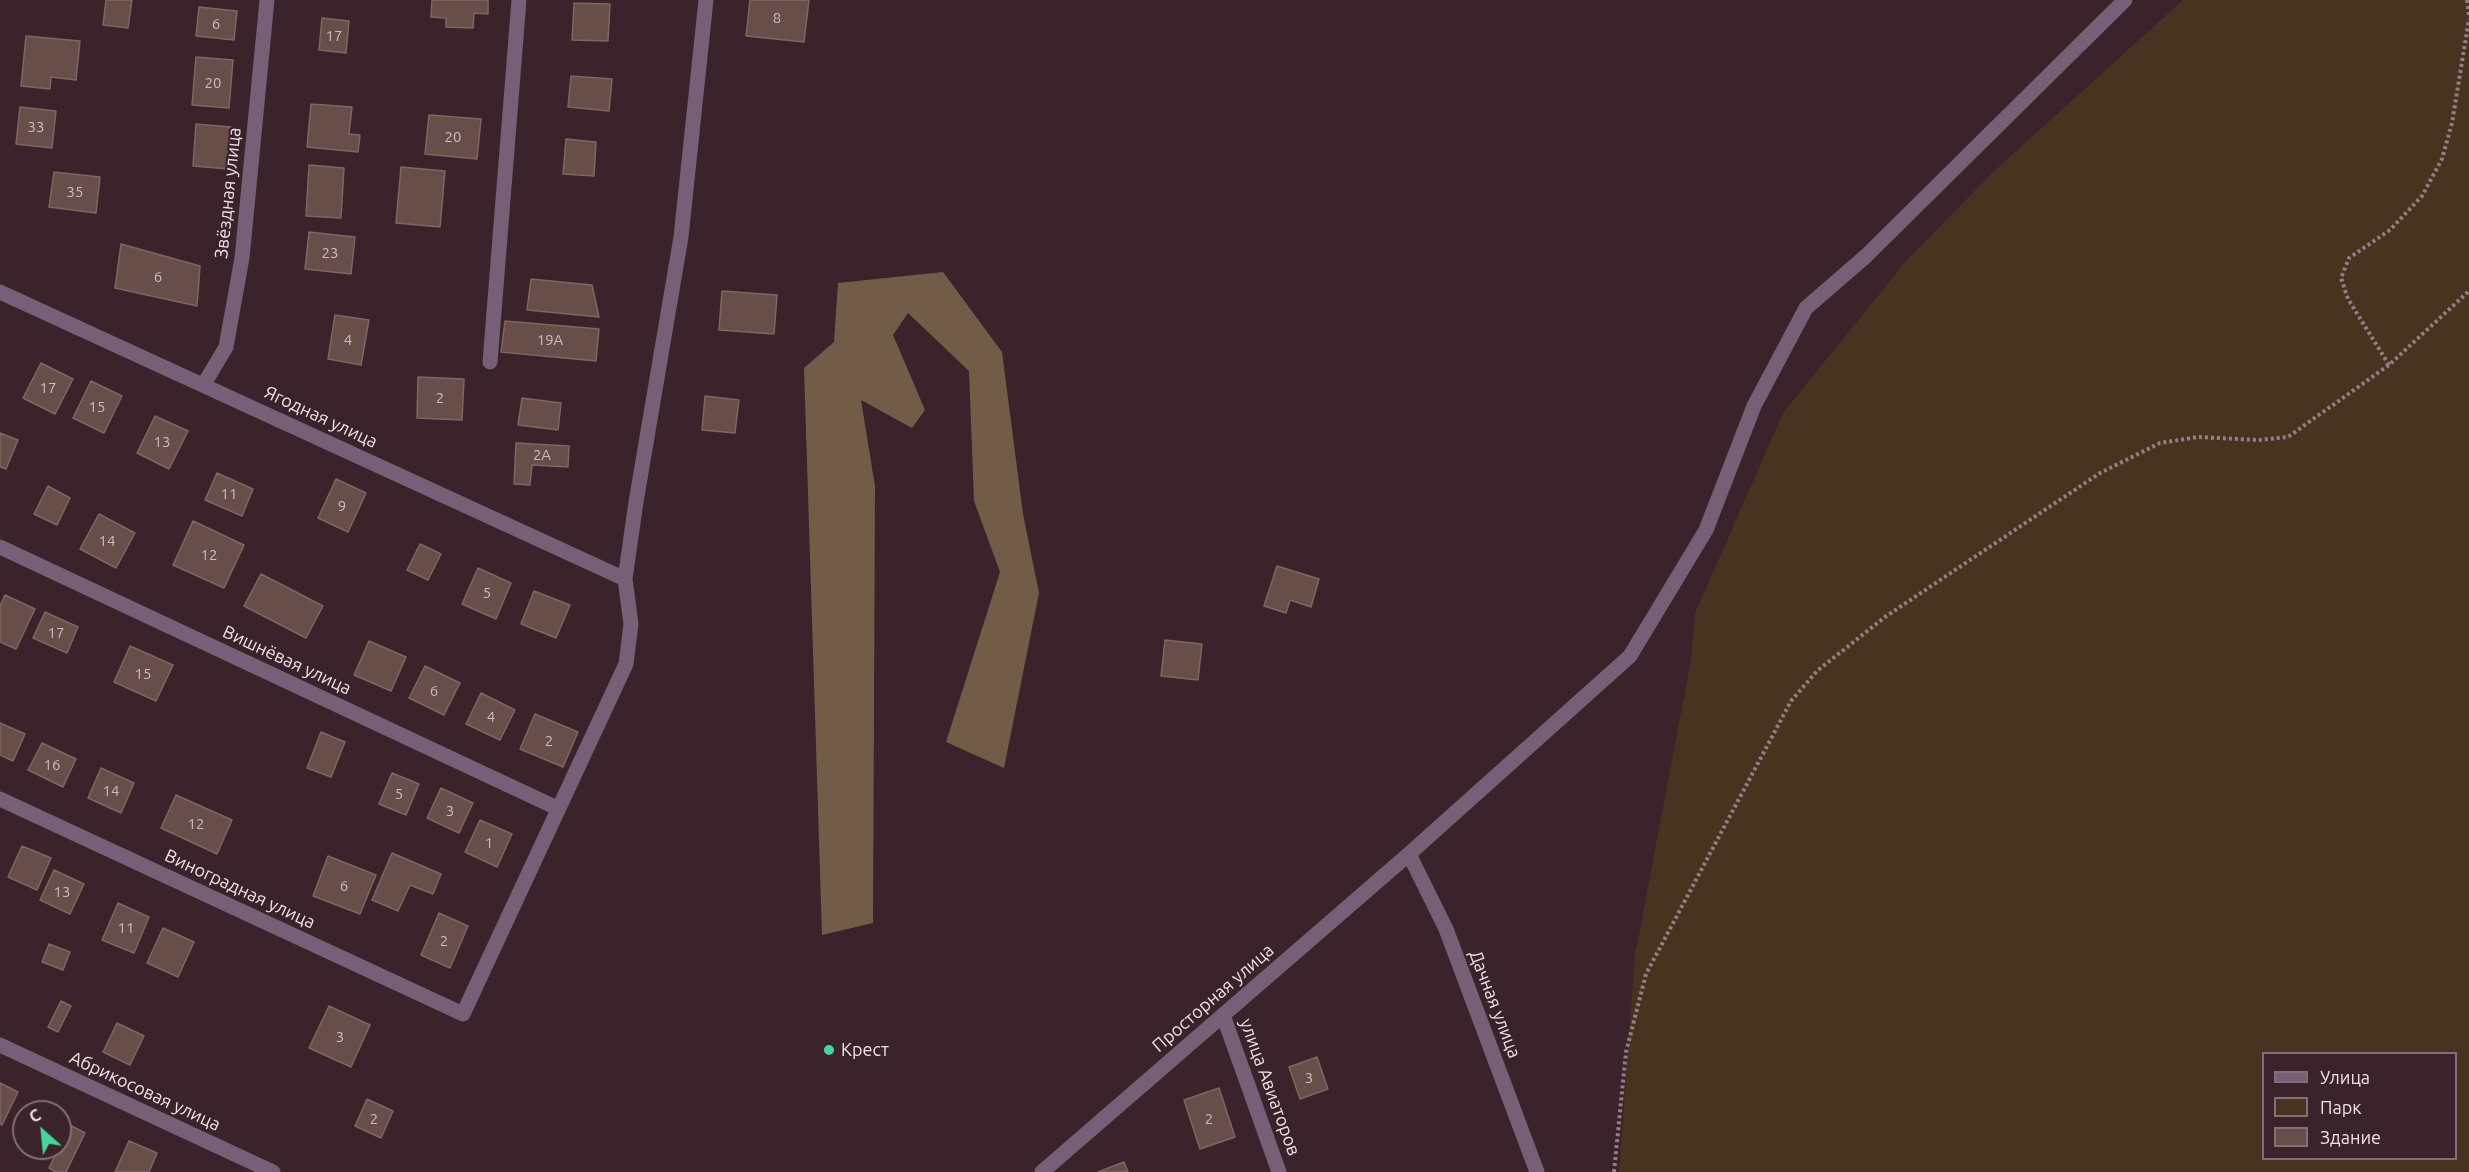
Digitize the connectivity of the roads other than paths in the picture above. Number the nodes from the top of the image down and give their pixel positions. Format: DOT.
graph roads {
  1 [pos="267,0"];
  2 [pos="519,0"];
  3 [pos="706,0"];
  4 [pos="2125,0"];
  5 [pos="0,292"];
  6 [pos="490,362"];
  7 [pos="204,384"];
  8 [pos="0,547"];
  9 [pos="625,579"];
  10 [pos="0,799"];
  11 [pos="557,808"];
  12 [pos="1409,854"];
  13 [pos="1223,1015"];
  14 [pos="0,1046"];
  15 [pos="273,1172"];
  16 [pos="1042,1172"];
  17 [pos="1279,1172"];
  18 [pos="1537,1172"];
  1 -- 7 [label="street, Звёздная улица"];
  2 -- 6 [label="street"];
  3 -- 9 [label="street"];
  4 -- 12 [label="street, Просторная улица"];
  5 -- 7 [label="street, Ягодная улица"];
  7 -- 9 [label="street, Ягодная улица"];
  8 -- 11 [label="street, Вишнёвая улица"];
  9 -- 11 [label="street"];
  10 -- 11 [label="street, Виноградная улица"];
  12 -- 13 [label="street, Просторная улица"];
  12 -- 18 [label="street, Дачная улица"];
  13 -- 16 [label="street, Просторная улица"];
  13 -- 17 [label="street, улица Авиаторов"];
  14 -- 15 [label="street, Абрикосовая улица"];
}
